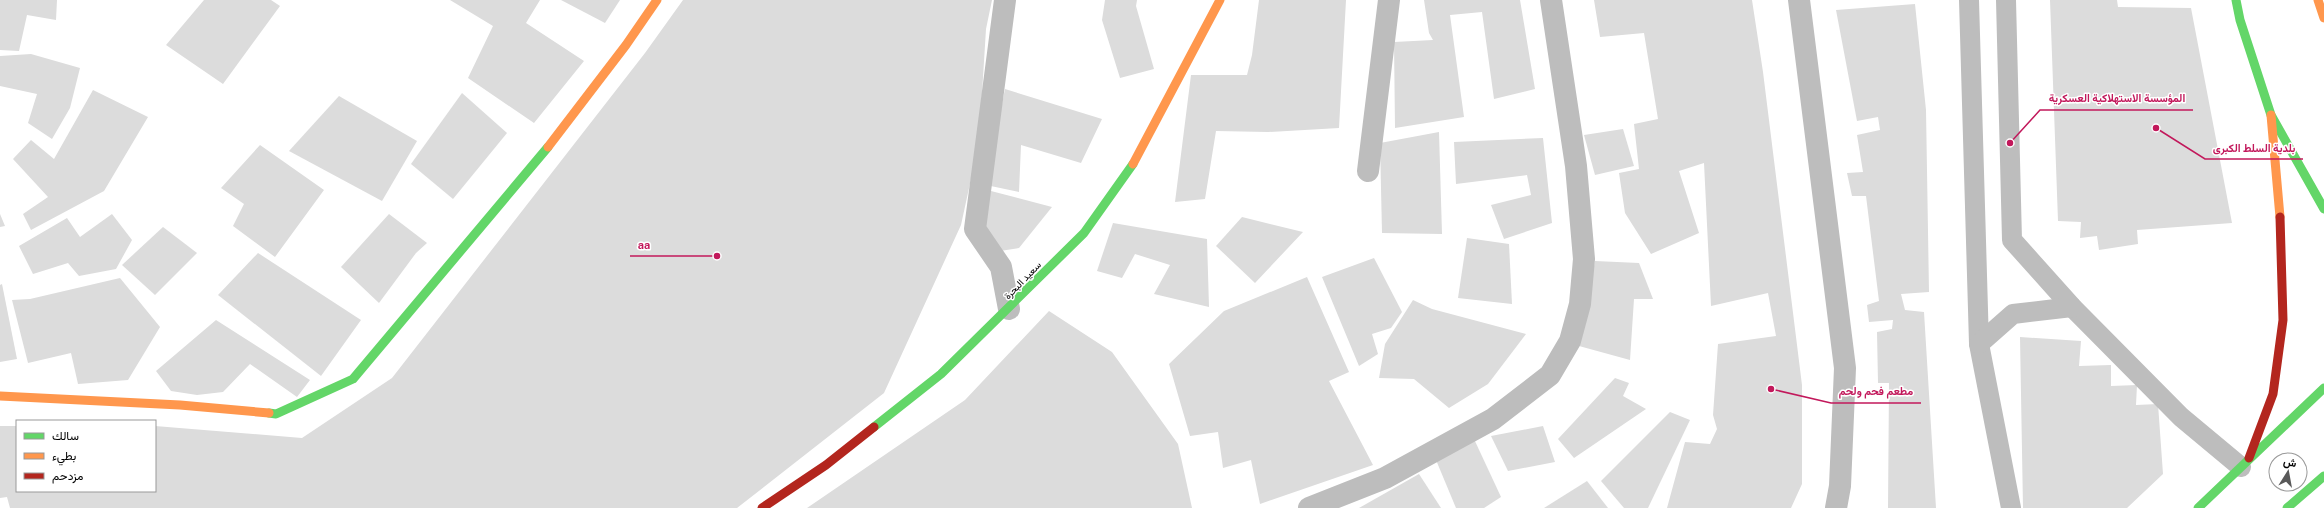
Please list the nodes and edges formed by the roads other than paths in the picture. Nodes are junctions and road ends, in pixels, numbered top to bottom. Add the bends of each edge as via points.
1 (657, 0) edge
2 (1005, 0) edge
3 (1220, 0) edge
4 (1389, 0) edge
5 (1551, 0) edge
6 (1799, 0) edge
7 (1969, 0) edge
8 (2006, 0) edge
9 (2236, 0) edge
10 (2318, 0) edge
11 (2324, 18) edge
12 (2271, 115) junction
13 (1368, 171) dead end
14 (2324, 208) edge
15 (2072, 307) junction
16 (1009, 309) junction
17 (1979, 344) junction
18 (2324, 388) edge
19 (0, 396) edge
20 (2245, 462) junction
21 (2324, 476) edge
22 (2317, 494) dead end
23 (2297, 500) junction
24 (762, 508) edge
25 (1309, 508) edge
26 (1836, 508) edge
27 (2011, 508) edge
28 (2198, 508) edge
29 (2288, 508) edge

1 - 19 street via 626,45 535,163 354,379 276,414 180,405
2 - 16 street via 975,230 1001,267
3 - 16 street, سعيد البحرة via 1137,159 1084,233
4 - 13 street
5 - 25 street via 1576,166 1584,259 1580,304 1570,341 1550,375 1493,419 1385,478
6 - 26 street via 1845,368 1840,486
7 - 17 lane
8 - 15 lane via 2012,240
9 - 12 street
10 - 11 street
12 - 14 street
12 - 20 street via 2282,238 2283,320 2272,394
15 - 17 lane via 2013,314
15 - 20 lane via 2181,417
16 - 24 street, سعيد البحرة via 941,374 826,465
17 - 27 lane
18 - 20 street
20 - 28 street
21 - 23 street
22 - 23 street
23 - 29 street

